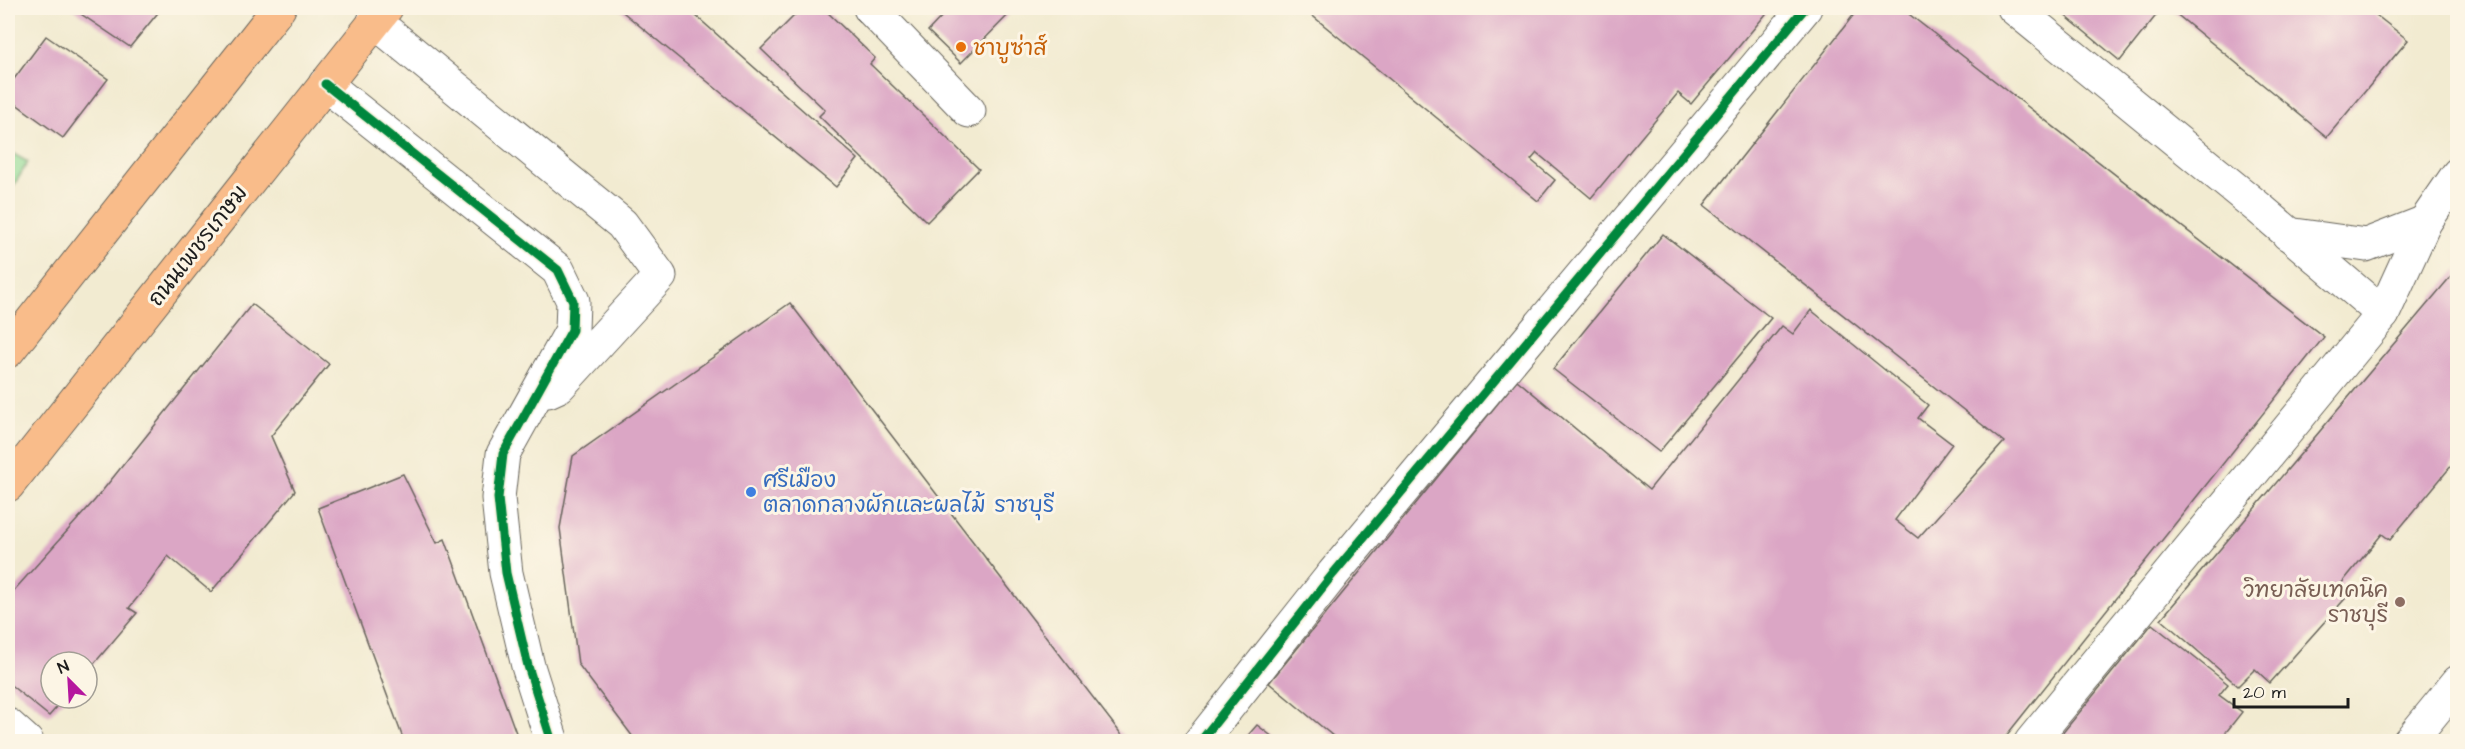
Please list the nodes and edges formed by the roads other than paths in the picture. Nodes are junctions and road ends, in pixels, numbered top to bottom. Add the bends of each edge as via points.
1 (279, 8) edge
2 (870, 8) edge
3 (1805, 8) edge
4 (2014, 8) edge
5 (373, 12) edge
6 (325, 84) junction
7 (969, 111) dead end
8 (2457, 174) edge
9 (2425, 222) junction
10 (2288, 234) junction
11 (2383, 314) junction
12 (8, 351) edge
13 (536, 397) junction
14 (8, 485) edge
15 (2457, 682) edge
16 (8, 725) edge
17 (27, 741) edge
18 (552, 741) edge
19 (1200, 741) edge
20 (2031, 741) edge
21 (2409, 741) edge

1 - 12 main road
2 - 7 street
3 - 19 street via 1333,574
4 - 10 street
5 - 6 main road, ถนนเพชรเกษม
5 - 13 street via 622,224 660,276 559,386
6 - 13 street via 558,270 573,301 572,330
6 - 14 main road, ถนนเพชรเกษม
8 - 9 street
9 - 10 street via 2366,244
9 - 11 street
10 - 11 street
11 - 20 street
13 - 18 street via 502,454 498,498 506,573 528,666
15 - 21 street
16 - 17 street

